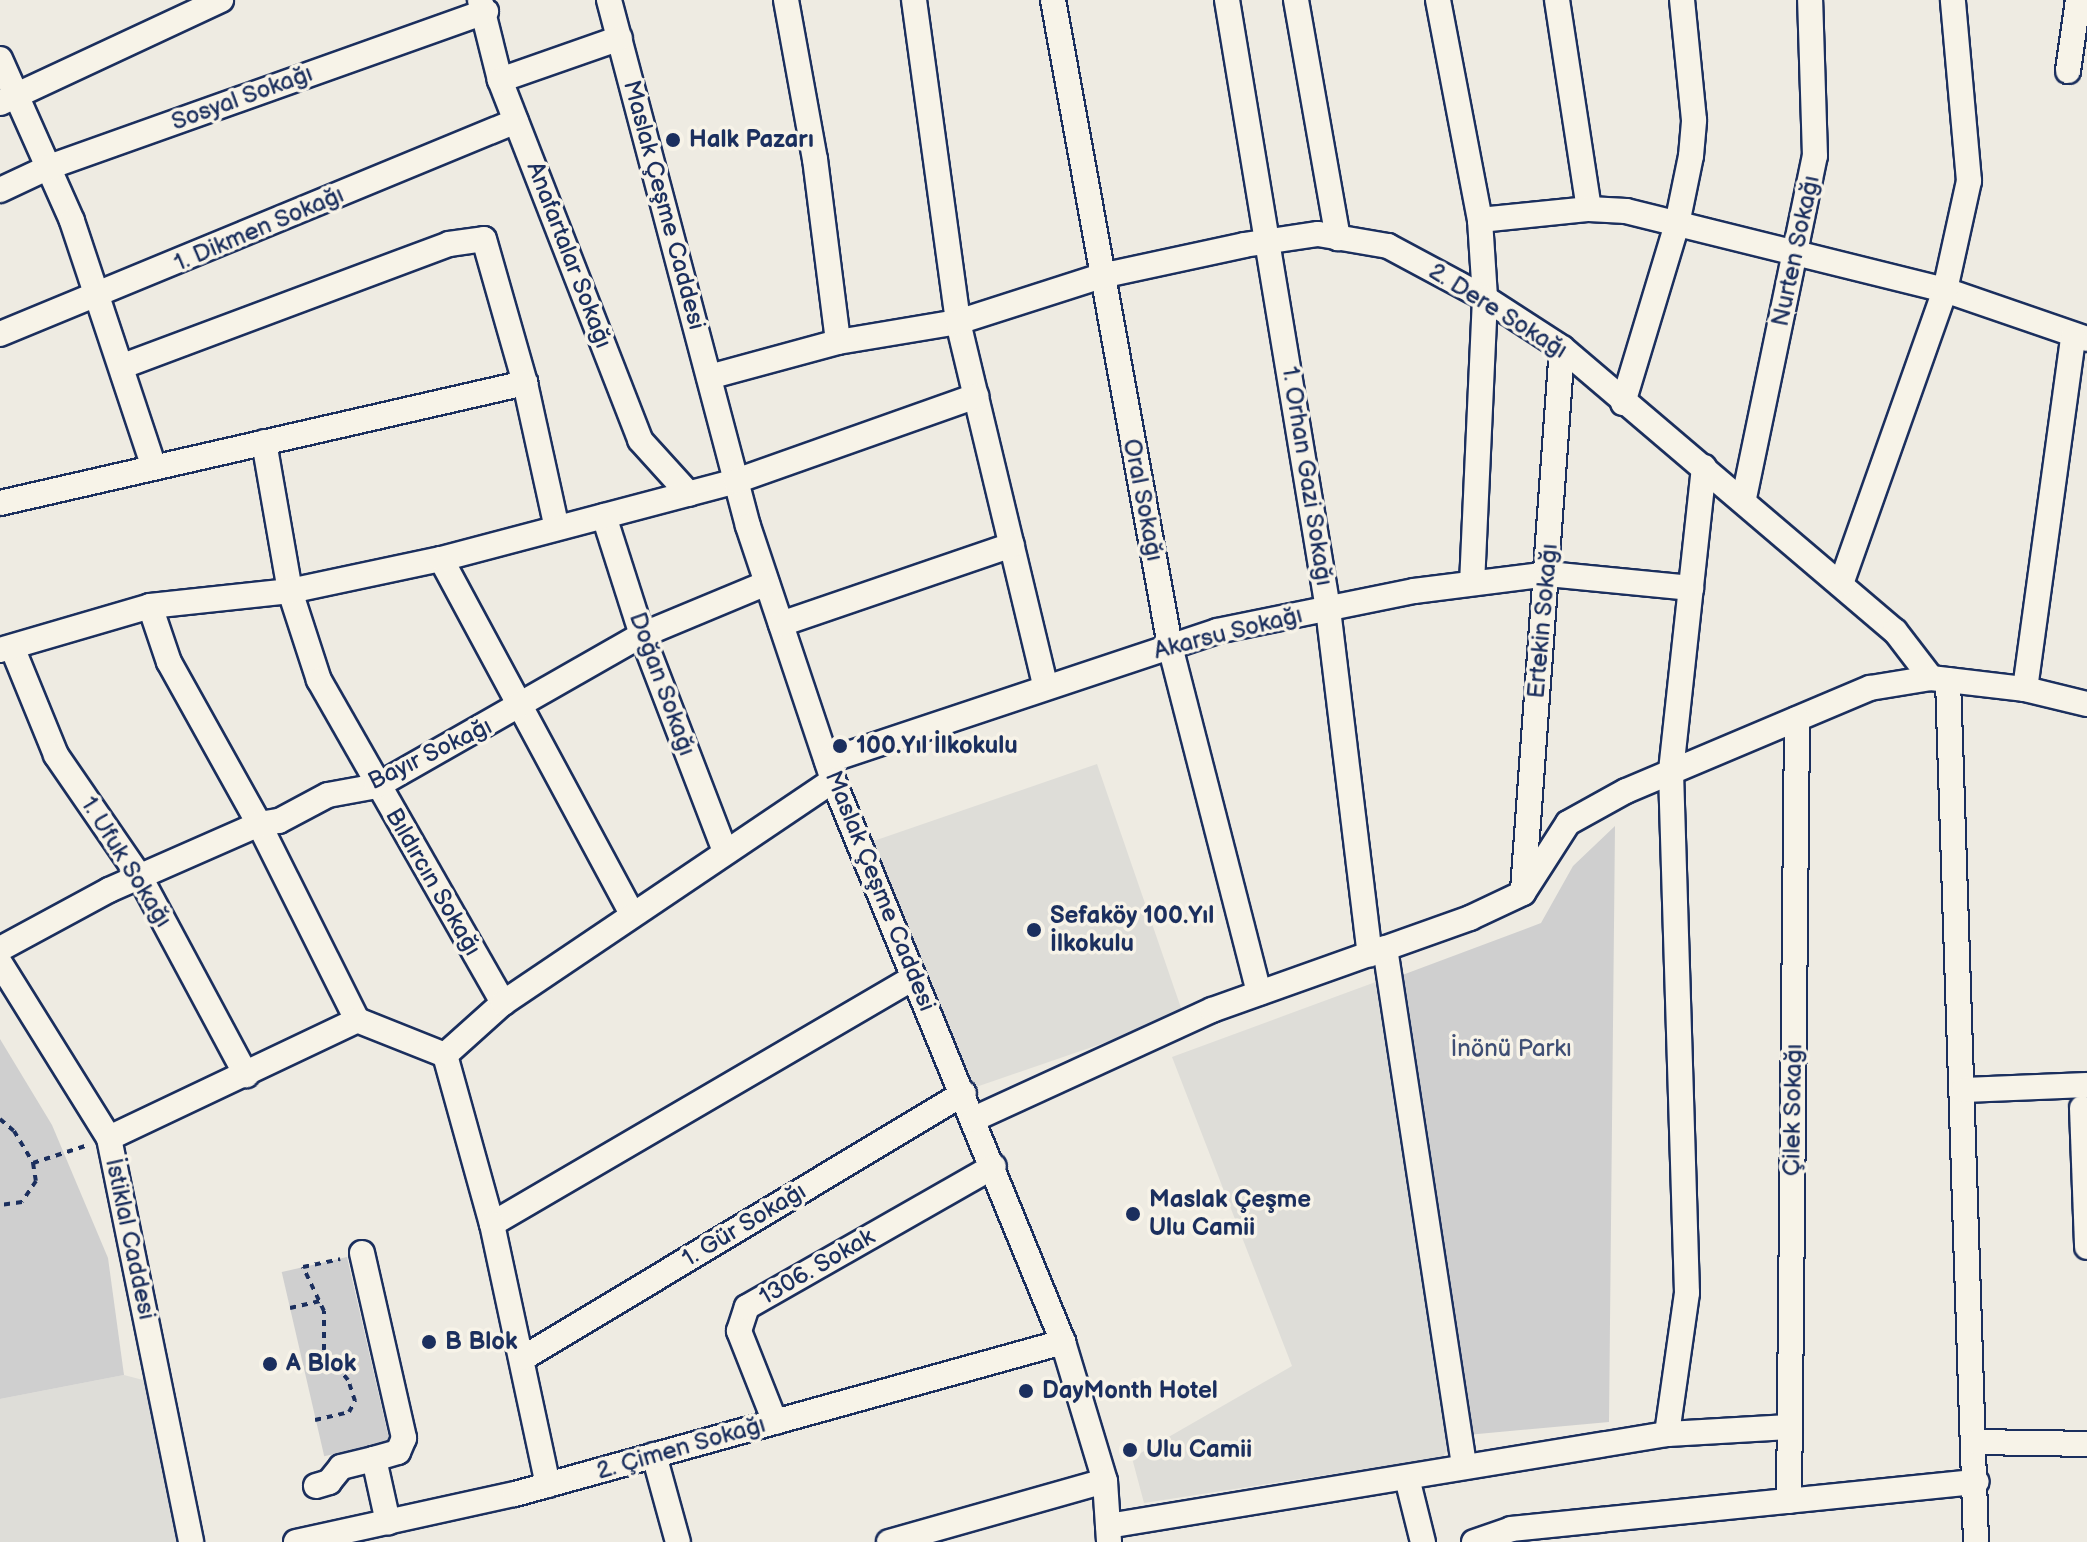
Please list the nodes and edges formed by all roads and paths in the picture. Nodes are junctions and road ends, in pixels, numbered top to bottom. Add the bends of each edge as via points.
1 (221, 0) edge
2 (609, 0) edge
3 (786, 0) edge
4 (914, 0) edge
5 (1053, 0) edge
6 (1227, 0) edge
7 (1296, 0) edge
8 (1438, 0) edge
9 (1557, 0) edge
10 (1682, 0) edge
11 (1810, 0) edge
12 (1953, 0) edge
13 (2078, 0) edge
14 (483, 6) edge
15 (620, 38) junction
16 (0, 59) edge
17 (2068, 71) dead end
18 (500, 80) junction
19 (9, 99) edge
20 (516, 121) junction
21 (49, 167) junction
22 (0, 190) edge
23 (1589, 209) junction
24 (1480, 220) junction
25 (1677, 224) junction
26 (1338, 238) junction
27 (1270, 241) junction
28 (1796, 253) junction
29 (1101, 276) junction
30 (1945, 290) junction
31 (100, 296) junction
32 (1485, 298) junction
33 (958, 322) junction
34 (0, 334) edge
35 (2080, 338) edge
36 (838, 342) junction
37 (1562, 348) junction
38 (123, 366) junction
39 (709, 377) junction
40 (525, 383) junction
41 (976, 396) junction
42 (1623, 403) junction
43 (264, 442) junction
44 (154, 467) junction
45 (1704, 467) junction
46 (736, 481) junction
47 (689, 494) junction
48 (1744, 498) junction
49 (0, 503) edge
50 (604, 516) junction
51 (557, 528) junction
52 (1012, 545) junction
53 (441, 559) junction
54 (1548, 574) junction
55 (767, 583) junction
56 (1472, 583) junction
57 (1841, 584) junction
58 (1691, 588) junction
59 (290, 591) junction
60 (150, 606) junction
61 (1328, 609) junction
62 (781, 624) junction
63 (642, 635) junction
64 (1170, 646) junction
65 (6, 648) edge
66 (1939, 679) junction
67 (1045, 685) junction
68 (2025, 689) junction
69 (2087, 704) edge
70 (518, 710) junction
71 (1797, 719) junction
72 (830, 770) junction
73 (1671, 772) junction
74 (377, 786) junction
75 (259, 824) junction
76 (725, 851) junction
77 (140, 877) junction
78 (1523, 893) junction
79 (632, 913) junction
80 (0, 949) edge
81 (1378, 951) junction
82 (0, 963) edge
83 (913, 978) junction
84 (1259, 993) junction
85 (503, 1003) junction
86 (357, 1020) junction
87 (445, 1055) junction
88 (246, 1075) junction
89 (1964, 1090) junction
90 (964, 1093) junction
91 (2084, 1096) edge
92 (0, 1119) edge
93 (974, 1119) junction
94 (109, 1138) junction
95 (33, 1163) junction
96 (994, 1166) junction
97 (0, 1205) edge
98 (492, 1224) junction
99 (2087, 1247) edge
100 (362, 1253) joint
101 (320, 1301) junction
102 (290, 1308) dead end
103 (1063, 1342) junction
104 (525, 1357) junction
105 (315, 1420) dead end
106 (775, 1422) junction
107 (1790, 1427) junction
108 (1667, 1434) junction
109 (1976, 1442) junction
110 (2087, 1444) edge
111 (654, 1455) junction
112 (374, 1459) junction
113 (1464, 1465) junction
114 (1407, 1478) junction
115 (1105, 1481) junction
116 (1977, 1482) junction
117 (548, 1485) junction
118 (316, 1486) dead end
119 (1789, 1501) junction
120 (388, 1522) junction
121 (1108, 1534) edge
122 (191, 1542) edge
123 (296, 1542) edge
124 (678, 1542) edge
125 (889, 1542) edge
126 (1423, 1542) edge
127 (1474, 1542) edge
128 (1976, 1542) edge

1 - 19 street
2 - 15 street, Maslak Çeşme Caddesi
3 - 36 street via 815,159
4 - 33 street
5 - 29 street, Oral Sokağı
6 - 27 street, 1. Orhan Gazi Sokağı
7 - 26 street
8 - 24 street
9 - 23 street
10 - 25 street via 1694,120
11 - 28 street, Nurten Sokağı via 1815,156
12 - 30 street via 1969,181
13 - 17 street
14 - 18 street, Anafartalar Sokağı
14 - 21 street, Sosyal Sokağı
15 - 18 street
15 - 39 street, Maslak Çeşme Caddesi
16 - 19 street
18 - 20 street, Anafartalar Sokağı
19 - 21 street
20 - 31 street, 1. Dikmen Sokağı
20 - 47 street, Anafartalar Sokağı via 640,440
21 - 22 street, Sosyal Sokağı
21 - 31 street
23 - 24 street
23 - 25 street
24 - 32 street
25 - 28 street
25 - 42 street
26 - 27 street, 2. Dere Sokağı via 1318,234
26 - 32 street, 2. Dere Sokağı via 1388,246
27 - 29 street, 2. Dere Sokağı
27 - 61 street, 1. Orhan Gazi Sokağı
28 - 30 street
28 - 48 street, Nurten Sokağı
29 - 33 street, 2. Dere Sokağı
29 - 64 street, Oral Sokağı
30 - 35 street
30 - 57 street
31 - 34 street, 1. Dikmen Sokağı
31 - 38 street
32 - 37 street, 2. Dere Sokağı
32 - 56 street
33 - 36 street, 2. Dere Sokağı
33 - 41 street
35 - 68 street
36 - 39 street, 2. Dere Sokağı
37 - 42 street, 2. Dere Sokağı
37 - 54 street, Ertekin Sokağı
38 - 40 street via 449,244 484,239
38 - 44 street
39 - 46 street, Maslak Çeşme Caddesi
40 - 43 street
40 - 51 street
41 - 46 street
41 - 52 street
42 - 45 street, 2. Dere Sokağı
43 - 44 street
43 - 59 street, Bıldırcın Sokağı
44 - 49 street
45 - 48 street, 2. Dere Sokağı
45 - 58 street
46 - 47 street
46 - 55 street, Maslak Çeşme Caddesi
47 - 50 street
48 - 57 street, 2. Dere Sokağı
50 - 51 street
50 - 63 street, Doğan Sokağı
51 - 53 street
52 - 62 street
52 - 67 street
53 - 59 street
53 - 70 street
54 - 56 street, Akarsu Sokağı
54 - 58 street, Akarsu Sokağı
54 - 78 street, Ertekin Sokağı
55 - 62 street, Maslak Çeşme Caddesi
55 - 63 street, Bayır Sokağı
56 - 61 street, Akarsu Sokağı
57 - 66 street, 2. Dere Sokağı
58 - 73 street
59 - 60 street
59 - 74 street, Bıldırcın Sokağı via 319,680
60 - 65 street
60 - 75 street via 169,662
61 - 64 street, Akarsu Sokağı
61 - 81 street, 1. Orhan Gazi Sokağı
62 - 72 street, Maslak Çeşme Caddesi
63 - 70 street, Bayır Sokağı
63 - 76 street, Doğan Sokağı
64 - 67 street, Akarsu Sokağı
64 - 84 street, Oral Sokağı
65 - 77 street, 1. Ufuk Sokağı via 56,755
66 - 68 street
66 - 71 street via 1870,688
66 - 89 street
67 - 72 street, Akarsu Sokağı
68 - 69 street
70 - 74 street, Bayır Sokağı
70 - 79 street
71 - 73 street
71 - 107 street, Çilek Sokağı
72 - 76 street, Akarsu Sokağı
72 - 83 street, Maslak Çeşme Caddesi
73 - 78 street via 1568,823
73 - 108 street via 1687,1293
74 - 75 street, Bayır Sokağı via 328,795 279,821
74 - 85 street, Bıldırcın Sokağı
75 - 77 street, Bayır Sokağı
75 - 86 street
76 - 79 street, Akarsu Sokağı
77 - 80 street, Bayır Sokağı
77 - 88 street, 1. Ufuk Sokağı
78 - 81 street
79 - 85 street, Akarsu Sokağı
81 - 84 street
81 - 113 street, 1. Orhan Gazi Sokağı
82 - 94 street, İstiklal Caddesi
83 - 90 street, Maslak Çeşme Caddesi
83 - 98 street
84 - 93 street
85 - 87 street, Akarsu Sokağı
86 - 87 street
86 - 88 street
87 - 98 street
88 - 94 street
89 - 91 street
89 - 109 street
90 - 93 street, Maslak Çeşme Caddesi
90 - 104 street, 1. Gür Sokağı
91 - 99 street
92 - 95 path
93 - 96 street, Maslak Çeşme Caddesi
94 - 95 path
94 - 122 street, İstiklal Caddesi
95 - 97 path via 36,1181 28,1197
96 - 103 street, Maslak Çeşme Caddesi
96 - 106 street, 1306. Sokak via 747,1307 739,1331
98 - 104 street
100 - 101 path via 303,1267
100 - 112 street via 404,1444 398,1452
101 - 102 path
101 - 105 path via 324,1350 348,1380 355,1401 349,1412
103 - 106 street, 2. Çimen Sokağı
103 - 115 street, Maslak Çeşme Caddesi
104 - 117 street
106 - 111 street, 2. Çimen Sokağı
107 - 108 street
107 - 119 street, Çilek Sokağı
108 - 113 street
109 - 110 street
109 - 116 street
111 - 117 street, 2. Çimen Sokağı
111 - 124 street
112 - 118 street via 341,1467 329,1482
112 - 120 street
113 - 114 street
114 - 121 street
114 - 126 street
115 - 121 street, Maslak Çeşme Caddesi
115 - 125 street
116 - 119 street
116 - 128 street
117 - 120 street, 2. Çimen Sokağı
119 - 127 street via 1511,1529
120 - 123 street, 2. Çimen Sokağı

